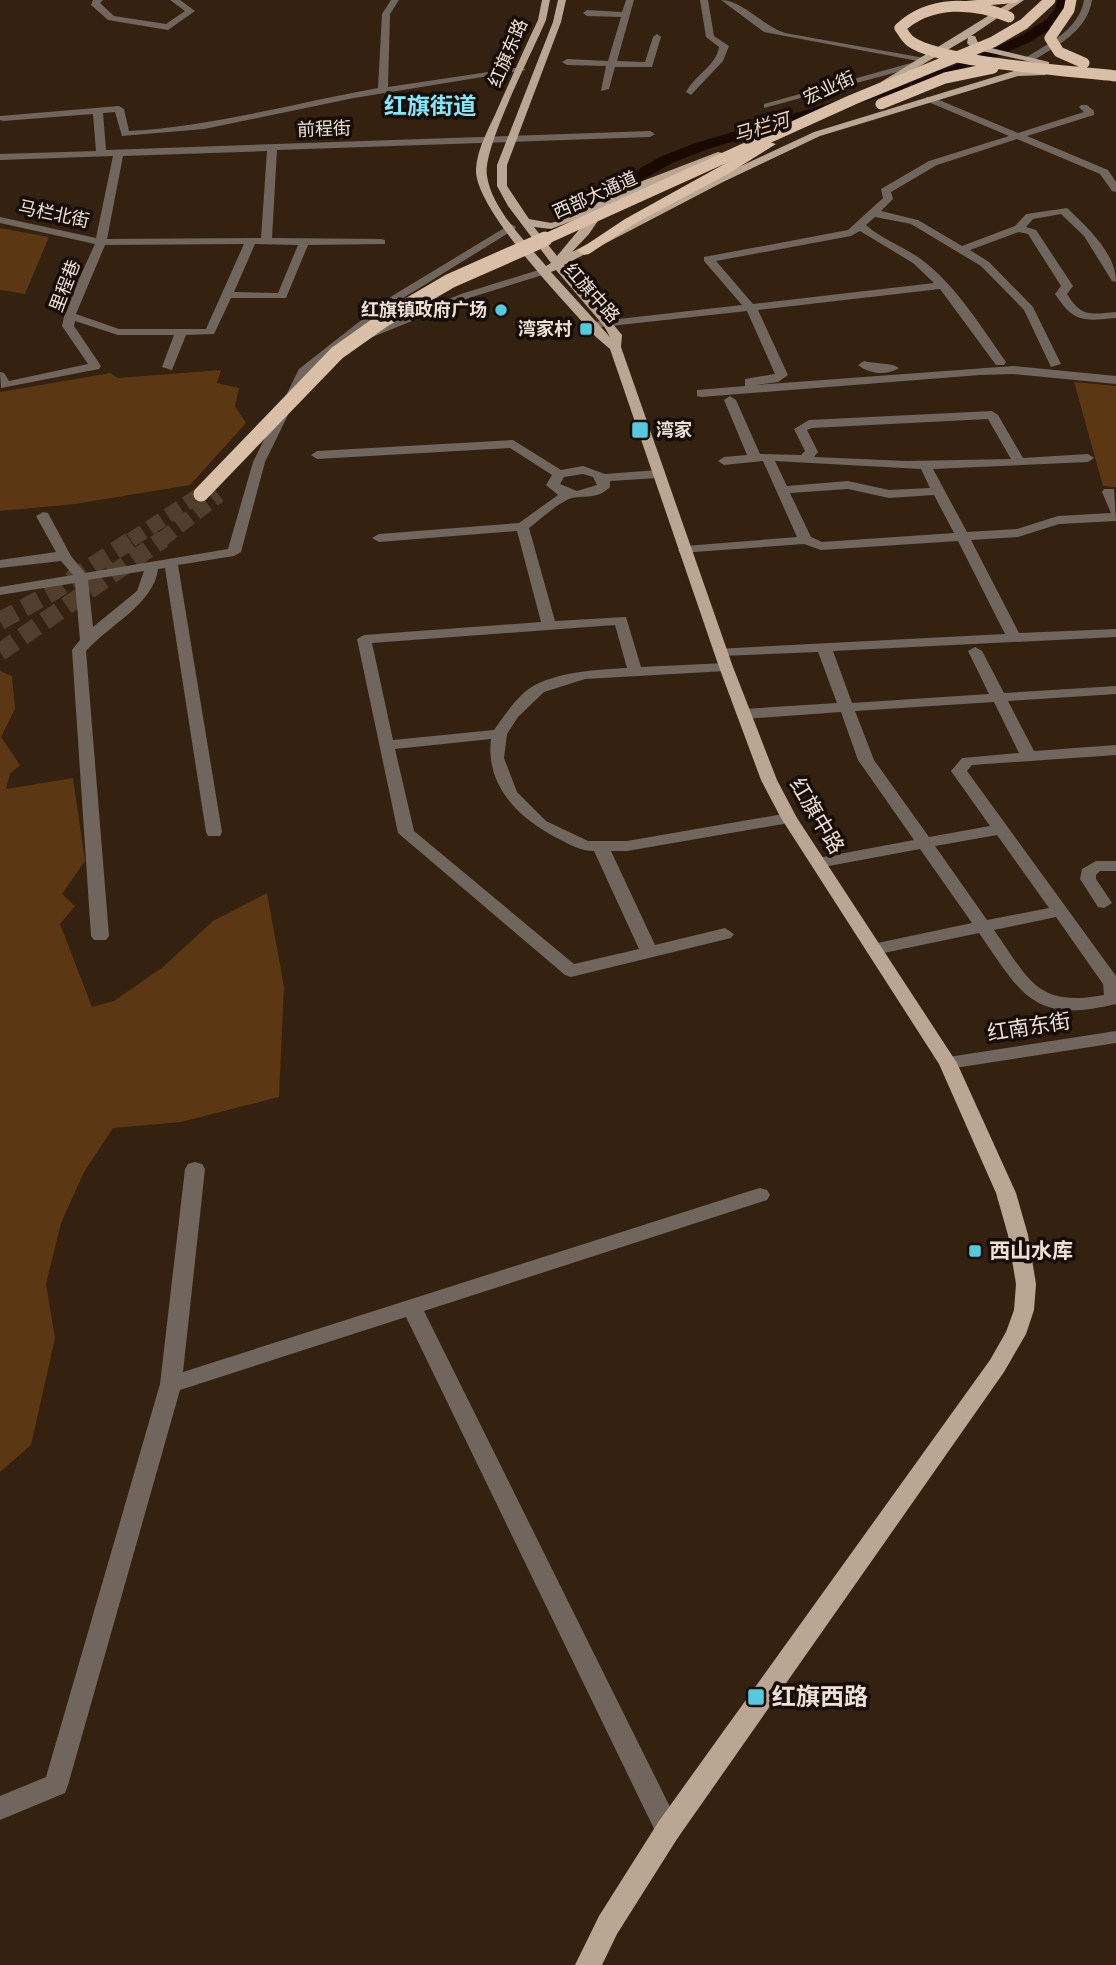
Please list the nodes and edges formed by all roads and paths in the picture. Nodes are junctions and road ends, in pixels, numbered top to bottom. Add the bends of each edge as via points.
1 (99, 0) edge
2 (174, 0) edge
3 (395, 0) edge
4 (546, 0) edge
5 (562, 0) edge
6 (630, 0) edge
7 (704, 0) edge
8 (725, 0) edge
9 (1017, 0) edge
10 (1031, 0) edge
11 (1050, 0) edge
12 (1065, 0) edge
13 (1071, 0) edge
14 (1088, 0) edge
15 (944, 6) junction
16 (587, 13) dead end
17 (627, 15) junction
18 (657, 37) dead end
19 (998, 39) junction
20 (974, 43) junction
21 (944, 49) junction
22 (1028, 60) junction
23 (567, 62) dead end
24 (920, 63) junction
25 (613, 64) junction
26 (521, 70) junction
27 (1017, 73) junction
28 (1116, 76) edge
29 (889, 85) junction
30 (604, 89) dead end
31 (383, 92) junction
32 (691, 92) dead end
33 (929, 99) junction
34 (767, 106) dead end
35 (1084, 107) dead end
36 (824, 110) junction
37 (98, 111) junction
38 (3, 118) dead end
39 (847, 123) junction
40 (796, 132) junction
41 (650, 134) dead end
42 (1018, 136) junction
43 (512, 141) junction
44 (488, 142) junction
45 (770, 144) junction
46 (272, 148) junction
47 (120, 153) junction
48 (100, 154) junction
49 (0, 157) edge
50 (1116, 171) edge
51 (1104, 172) junction
52 (1116, 189) edge
53 (601, 208) junction
54 (873, 213) junction
55 (0, 220) edge
56 (525, 222) junction
57 (860, 225) junction
58 (1019, 228) junction
59 (512, 229) junction
60 (266, 241) junction
61 (101, 242) junction
62 (251, 242) junction
63 (304, 242) junction
64 (380, 242) dead end
65 (963, 249) junction
66 (584, 251) junction
67 (556, 262) junction
68 (542, 268) junction
69 (1116, 279) edge
70 (941, 286) junction
71 (226, 295) junction
72 (751, 308) junction
73 (1116, 315) edge
74 (70, 316) junction
75 (609, 324) junction
76 (592, 325) junction
77 (182, 331) junction
78 (615, 347) junction
79 (330, 350) junction
80 (999, 362) junction
81 (1055, 364) junction
82 (864, 365) dead end
83 (168, 367) dead end
84 (1116, 371) edge
85 (0, 376) edge
86 (1116, 380) edge
87 (752, 389) junction
88 (701, 393) dead end
89 (730, 400) dead end
90 (317, 455) dead end
91 (806, 457) junction
92 (761, 458) junction
93 (1088, 458) dead end
94 (724, 461) dead end
95 (1019, 462) junction
96 (923, 463) junction
97 (559, 474) junction
98 (657, 474) junction
99 (602, 478) junction
100 (782, 490) junction
101 (938, 491) junction
102 (1109, 492) dead end
103 (201, 494) tunnel mouth
104 (567, 494) junction
105 (219, 495) tunnel mouth
106 (1116, 511) edge
107 (43, 516) dead end
108 (1116, 517) edge
109 (522, 527) junction
110 (379, 537) dead end
111 (961, 537) junction
112 (806, 540) junction
113 (685, 550) junction
114 (65, 557) junction
115 (0, 564) edge
116 (171, 564) junction
117 (151, 567) junction
118 (82, 576) junction
119 (0, 591) edge
120 (549, 625) junction
121 (1116, 633) edge
122 (1015, 639) junction
123 (87, 641) junction
124 (824, 647) junction
125 (975, 651) dead end
126 (724, 659) junction
127 (635, 672) junction
128 (1116, 690) edge
129 (999, 698) junction
130 (847, 709) junction
131 (744, 714) junction
132 (499, 734) junction
133 (387, 745) junction
134 (1116, 750) edge
135 (1030, 757) junction
136 (789, 818) junction
137 (1001, 829) junction
138 (214, 832) dead end
139 (924, 843) junction
140 (600, 846) junction
141 (818, 863) junction
142 (1116, 866) edge
143 (1104, 903) dead end
144 (1060, 911) junction
145 (983, 926) junction
146 (725, 934) dead end
147 (100, 936) dead end
148 (874, 949) junction
149 (649, 951) junction
150 (1116, 1037) edge
151 (948, 1063) junction
152 (195, 1169) dead end
153 (760, 1195) dead end
154 (412, 1308) junction
155 (171, 1384) junction
156 (0, 1808) edge
157 (667, 1830) junction
158 (588, 1965) edge

1 - 2 street via 94,3 111,18 168,27 191,11
3 - 31 street via 386,14
4 - 26 main road, 红旗东路
5 - 43 main road, 红旗东路
6 - 17 street
7 - 32 street via 710,37 724,51 713,69 695,81
8 - 24 street via 767,30 784,36
9 - 15 highway, bridge
9 - 21 main road, 宏业街
10 - 20 main road
11 - 19 highway, 西部大通道, bridge via 1026,23
12 - 40 highway, 西部大通道, bridge via 1028,30
13 - 28 highway, bridge via 1050,38 1053,47
14 - 22 street via 1083,20
15 - 19 highway, bridge via 979,7 1009,17 1012,27
15 - 28 highway, bridge via 913,13 900,28 908,40 954,56
16 - 17 street
17 - 25 street
18 - 25 street via 649,65
19 - 29 highway, 西部大通道, bridge
20 - 21 main road
20 - 22 main road
21 - 24 main road, 宏业街
22 - 27 main road
22 - 28 main road
23 - 25 street
24 - 34 street
24 - 36 main road, 宏业街, bridge
25 - 30 street
26 - 31 street
26 - 44 main road, 红旗东路
27 - 28 main road, 宏业街
27 - 33 main road, 宏业街
28 - 40 highway, bridge via 1029,68 967,72
29 - 53 highway, bridge via 770,127
29 - 103 highway, 西部大通道, bridge via 439,287 385,319 337,353
31 - 37 street via 226,125 157,132 125,134 118,109
33 - 39 main road, 宏业街
33 - 42 street
35 - 42 street via 1091,113
36 - 39 main road via 822,115 828,120
36 - 53 main road, 宏业街 via 644,184
37 - 38 street
37 - 48 street
39 - 66 main road, 宏业街 via 719,180
40 - 45 highway, 西部大通道
41 - 43 street, 前程街
42 - 51 street
42 - 54 street via 933,163 885,191 888,199
43 - 44 street, 前程街
43 - 56 main road, 红旗东路 via 502,165 502,186
44 - 46 street, 前程街
44 - 59 main road, 红旗东路 via 482,161 484,188
45 - 66 highway via 632,218
45 - 105 highway, 西部大通道, bridge via 457,283 393,321 345,355
46 - 47 street, 前程街
46 - 60 street
47 - 48 street, 前程街
47 - 61 street, 里程巷
48 - 49 street, 前程街
50 - 51 street
51 - 52 street
53 - 56 main road, 宏业街 via 551,226
53 - 67 main road, bridge
54 - 57 street
54 - 65 street via 914,222
55 - 61 street, 马栏北街
56 - 67 main road, 红旗东路
57 - 70 street via 907,253
57 - 72 street via 835,238 708,259
58 - 65 street
58 - 69 street via 1030,216 1063,210 1088,234
58 - 73 street via 1031,232 1067,286 1061,294 1072,312 1090,317
59 - 68 main road, 红旗东路
59 - 79 street via 396,298
60 - 62 street, 马栏北街
60 - 63 street, 马栏北街
61 - 62 street, 马栏北街
61 - 74 street, 里程巷
62 - 71 street
63 - 64 street, 马栏北街
63 - 71 street via 282,296
65 - 81 street via 985,264 1029,309
66 - 67 main road, 宏业街
67 - 68 main road, 宏业街
67 - 75 main road, 红旗中路
68 - 76 main road, 红旗中路
68 - 79 street
70 - 72 street
70 - 80 street
71 - 77 street via 210,332
72 - 75 street
72 - 87 street via 782,375 749,382
74 - 77 street via 118,332
74 - 85 street, 里程巷 via 68,326 95,366 5,385
75 - 76 street
75 - 78 main road, 红旗中路
76 - 78 main road, 红旗中路
77 - 83 street
78 - 98 main road, 红旗中路
79 - 116 street via 303,372 259,462 234,552
80 - 81 street
80 - 82 street via 874,369
81 - 84 street
86 - 87 street via 1013,370
87 - 88 street
89 - 92 street
90 - 97 street via 513,444
91 - 92 street
91 - 95 street via 812,452 800,429 809,424 992,415
91 - 96 street via 846,463
92 - 94 street
92 - 100 street
93 - 95 street
95 - 96 street
96 - 101 street
97 - 99 street via 583,470
97 - 104 street via 554,485
98 - 99 street
98 - 113 main road, 红旗中路
99 - 104 street via 598,491
100 - 101 street via 848,485 889,494
100 - 112 street
101 - 111 street
102 - 106 street
104 - 109 street
107 - 114 street
108 - 111 street via 1058,520 1018,533
109 - 110 street
109 - 120 street
111 - 112 street via 821,546
111 - 122 street
112 - 113 street
113 - 126 main road, 红旗中路
114 - 115 street
114 - 118 street
116 - 117 street
116 - 138 street
117 - 118 street
117 - 123 street via 151,580 136,602
118 - 119 street
118 - 123 street
120 - 127 street via 621,620
120 - 133 street via 364,639
121 - 122 street
122 - 124 street
123 - 147 street via 79,650
124 - 126 street
124 - 130 street
125 - 129 street
126 - 127 street
126 - 131 main road, 红旗中路
127 - 132 street via 584,675 539,689
128 - 129 street
129 - 130 street
129 - 135 street
130 - 131 street
130 - 139 street via 866,760
131 - 136 main road, 红旗中路
132 - 133 street
132 - 140 street via 496,758 510,794 540,824 585,846
133 - 149 street via 406,833 571,971
134 - 135 street
135 - 137 street via 967,761 959,771
136 - 140 street via 628,846
136 - 141 main road, 红旗中路
137 - 139 street
137 - 144 street
139 - 141 street
139 - 145 street
140 - 149 street
141 - 148 main road, 红旗中路
142 - 143 street via 1096,866 1088,873
144 - 145 street
144 - 145 street via 1112,983 1113,999 1067,1007 1038,998
145 - 148 street
146 - 149 street
148 - 151 main road, 红旗中路
150 - 151 street, 红南东街
151 - 157 main road, 红旗中路 via 1006,1194 1018,1235 1027,1284 1016,1334
152 - 155 street
153 - 154 street
154 - 155 street
154 - 157 street
155 - 156 street via 56,1785
157 - 158 main road

